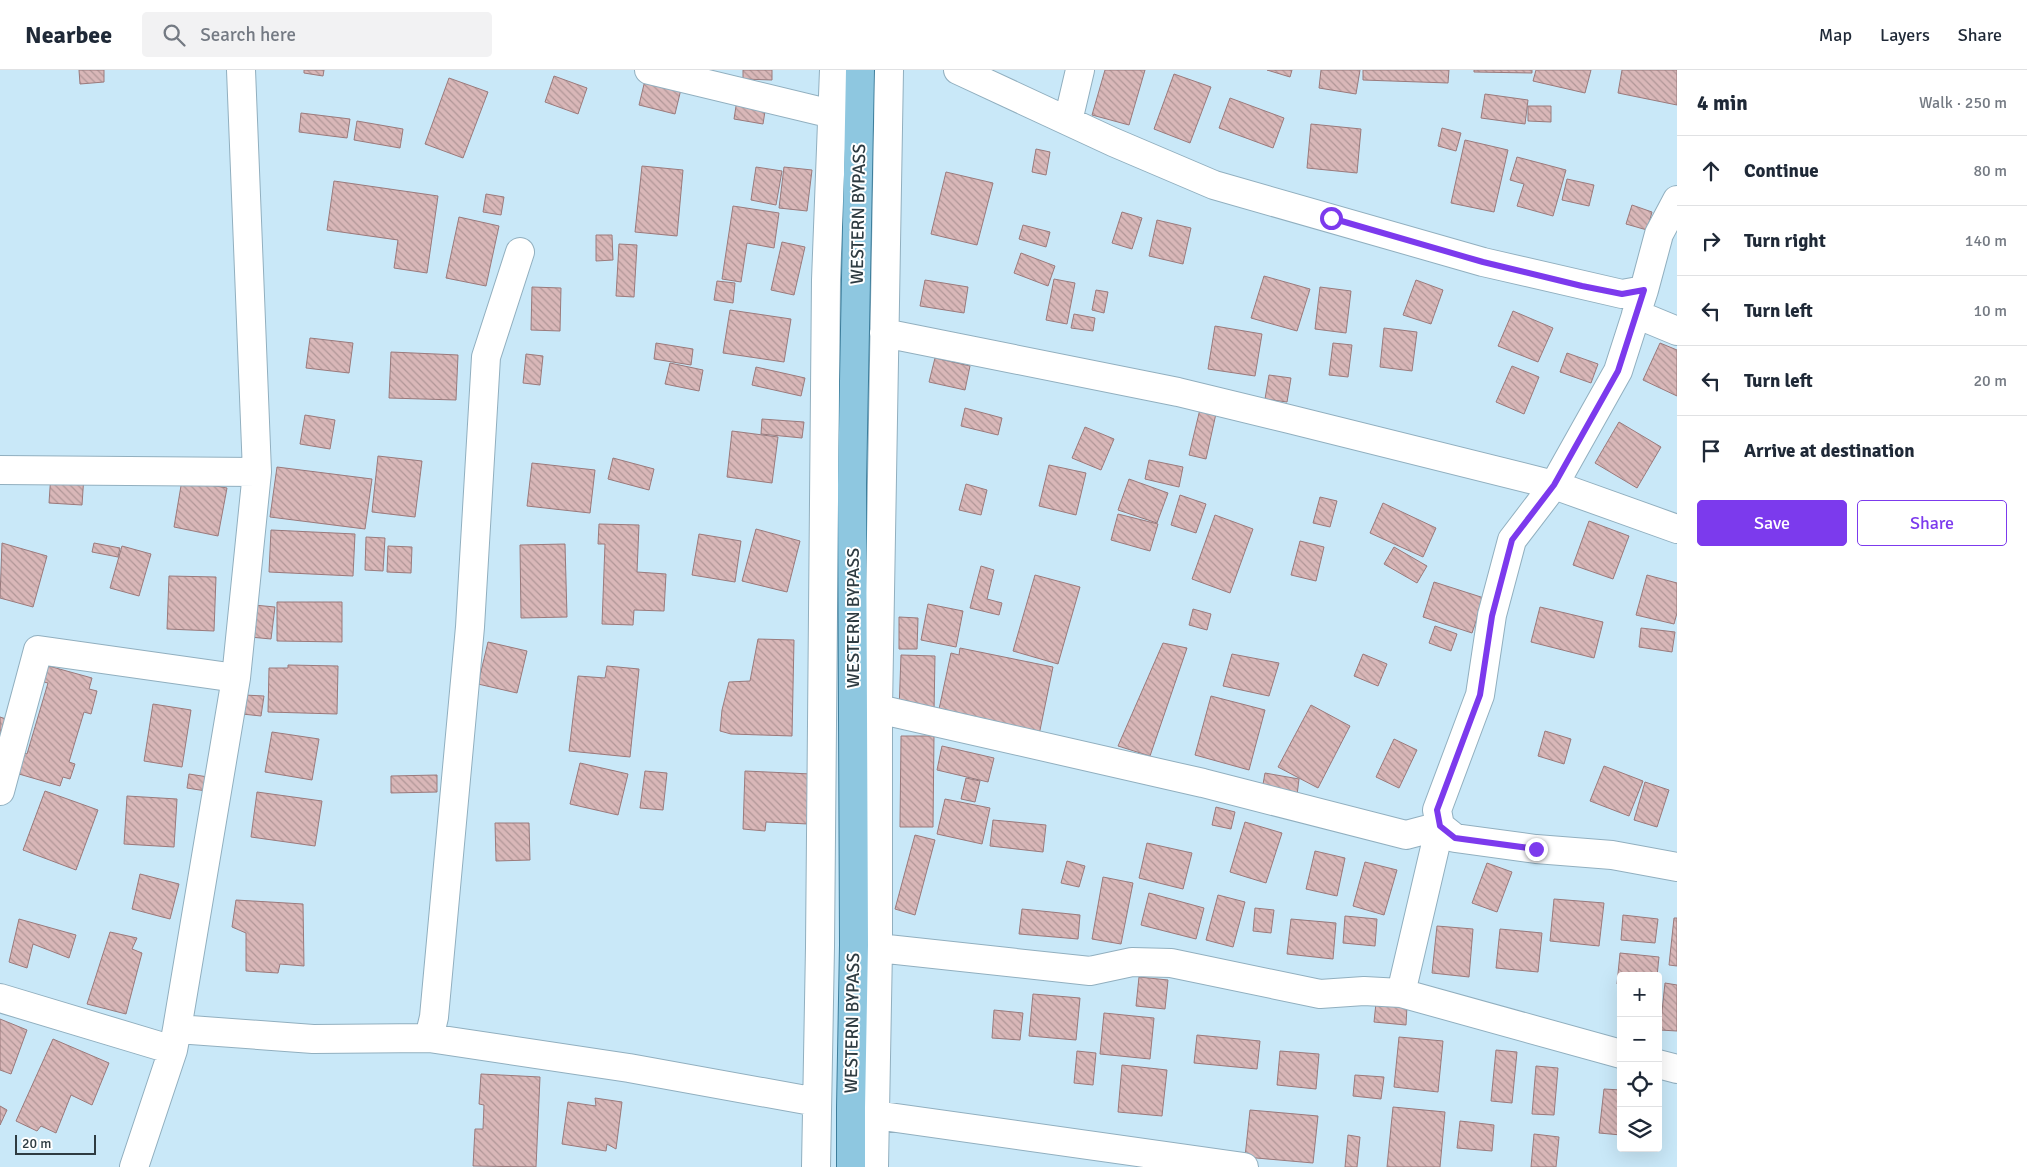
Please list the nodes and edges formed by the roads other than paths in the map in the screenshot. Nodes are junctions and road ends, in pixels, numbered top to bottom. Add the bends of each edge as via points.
1 (241, 70) edge
2 (649, 70) edge
3 (834, 70) edge
4 (860, 70) edge
5 (889, 70) edge
6 (958, 70) edge
7 (1080, 70) edge
8 (832, 114) junction
9 (1068, 121) junction
10 (1677, 200) edge
11 (520, 252) dead end
12 (1640, 302) junction
13 (1677, 331) edge
14 (884, 333) junction
15 (0, 470) edge
16 (257, 472) junction
17 (1554, 485) junction
18 (1677, 529) edge
19 (236, 678) junction
20 (878, 709) junction
21 (0, 790) edge
22 (1440, 826) junction
23 (1677, 868) edge
24 (878, 948) junction
25 (1401, 993) junction
26 (0, 998) edge
27 (429, 1038) junction
28 (175, 1039) junction
29 (1617, 1053) edge
30 (1662, 1065) edge
31 (1677, 1069) edge
32 (817, 1102) junction
33 (875, 1116) junction
34 (134, 1167) edge
35 (816, 1167) edge
36 (852, 1167) edge
37 (874, 1167) edge
38 (1244, 1167) edge

1 - 16 street
2 - 8 street
3 - 8 street
4 - 36 main road, WESTERN BYPASS via 852,485
5 - 14 street
6 - 9 street
7 - 9 street
8 - 32 street via 826,280
9 - 12 street via 1214,185 1483,262 1622,294
10 - 12 street via 1659,234
11 - 27 street via 486,357 470,627 434,1017
12 - 13 street
12 - 17 street via 1618,371
14 - 17 street via 1178,392
14 - 20 street
15 - 16 street
16 - 19 street
17 - 18 street
17 - 22 street via 1512,540 1492,616 1480,695 1437,810
19 - 21 street via 38,650
19 - 28 street
20 - 22 street via 1203,783 1406,835
20 - 24 street
22 - 23 street via 1455,838 1612,855
22 - 25 street
24 - 25 street via 1090,971 1132,962 1171,962 1320,994
24 - 33 street
25 - 29 street
26 - 28 street
27 - 28 street
27 - 32 street via 629,1068
28 - 34 street
30 - 31 street
32 - 35 street
33 - 37 street
33 - 38 street

